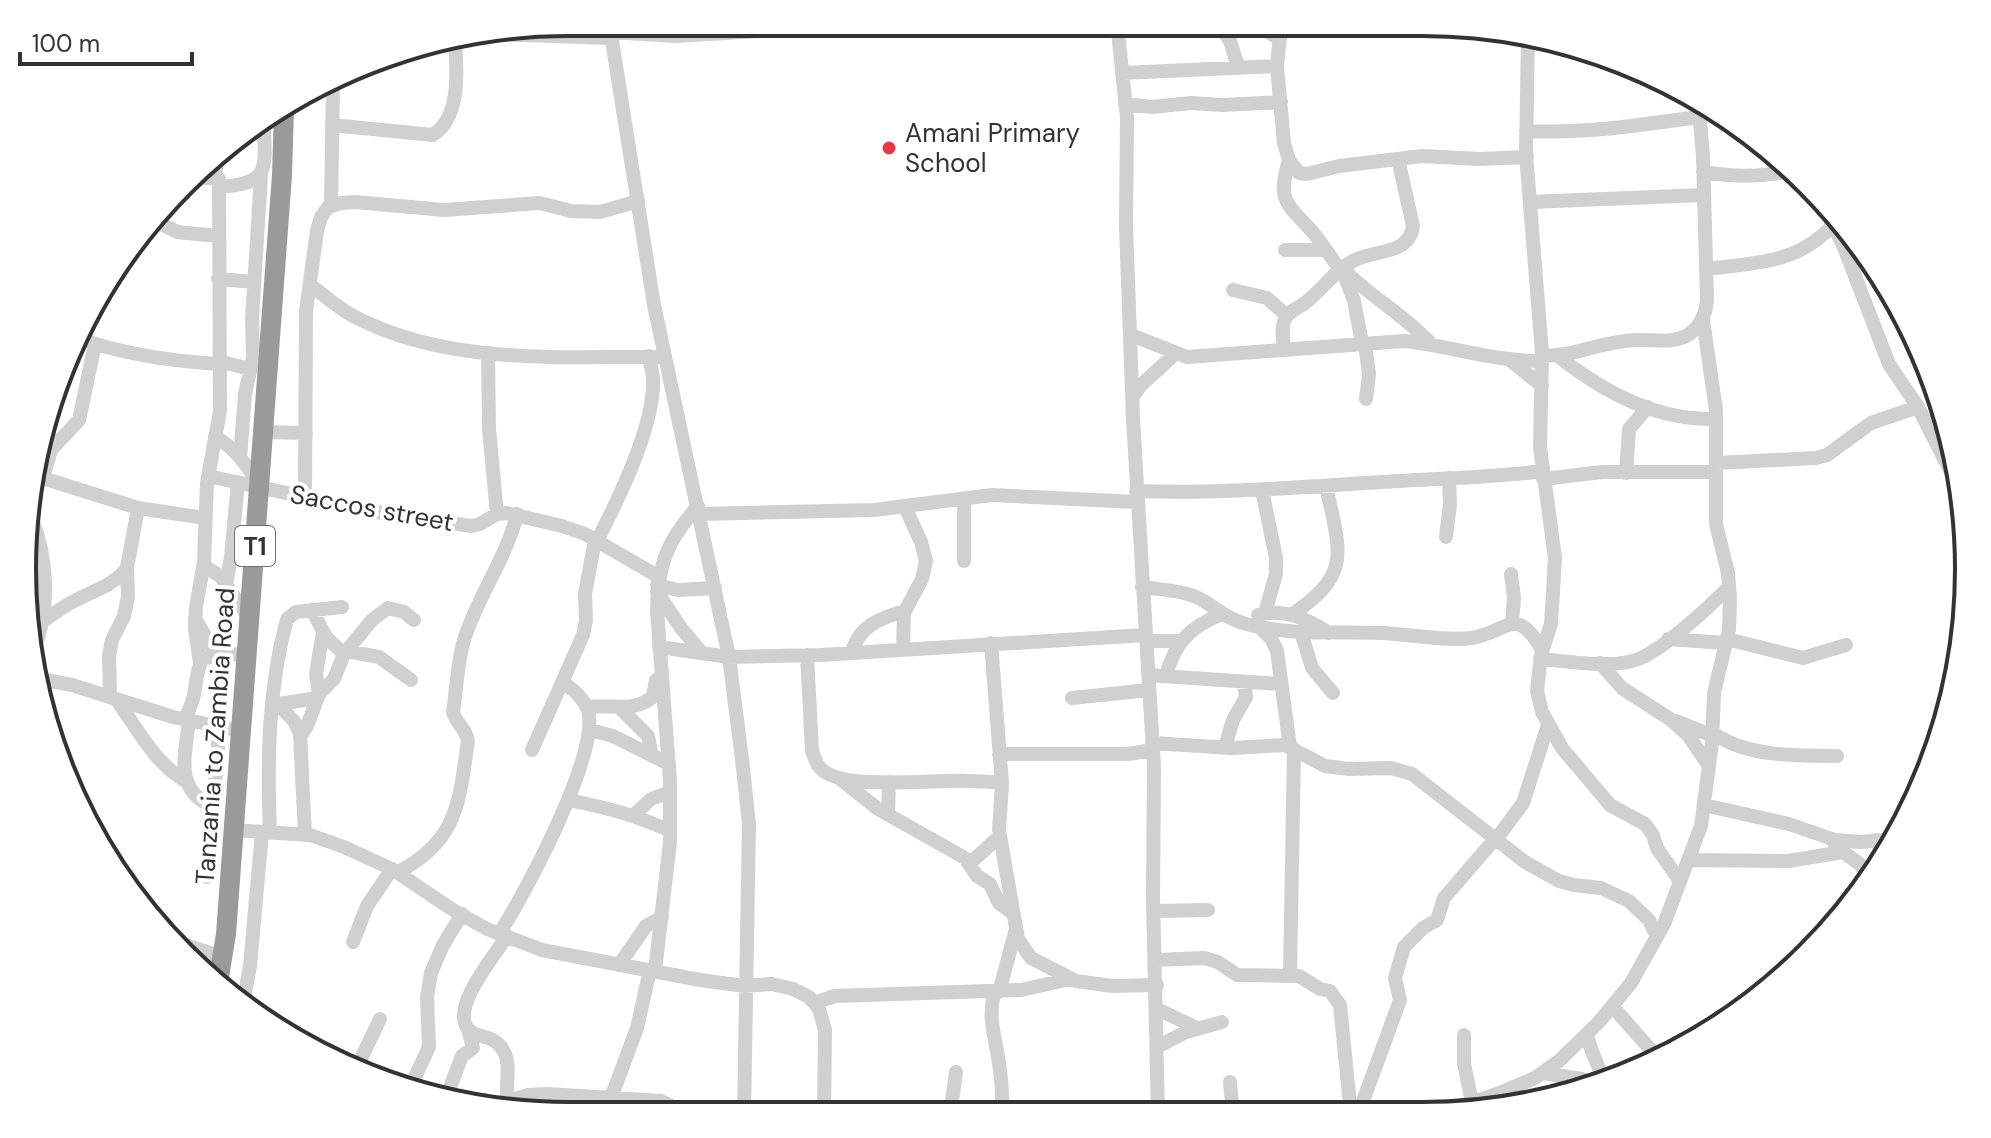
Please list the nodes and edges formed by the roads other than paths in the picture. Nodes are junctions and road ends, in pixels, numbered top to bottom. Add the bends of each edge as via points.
1 (612, 36) edge
2 (1118, 36) edge
3 (1227, 36) edge
4 (1275, 36) edge
5 (1280, 36) edge
6 (1280, 39) junction
7 (1528, 46) edge
8 (455, 48) edge
9 (1238, 66) junction
10 (1277, 66) junction
11 (1122, 73) junction
12 (333, 91) edge
13 (1281, 102) junction
14 (1125, 104) junction
15 (1698, 113) edge
16 (1698, 117) junction
17 (283, 119) edge
18 (332, 125) junction
19 (1526, 131) junction
20 (264, 132) edge
21 (1527, 157) junction
22 (1398, 159) junction
23 (1289, 160) junction
24 (217, 169) edge
25 (1703, 172) junction
26 (1779, 174) edge
27 (261, 175) junction
28 (205, 180) edge
29 (216, 183) junction
30 (1703, 195) junction
31 (638, 201) junction
32 (1530, 202) junction
33 (331, 206) junction
34 (162, 226) edge
35 (1831, 227) edge
36 (1836, 234) edge
37 (218, 236) junction
38 (1285, 250) dead end
39 (1326, 250) junction
40 (1342, 269) junction
41 (1706, 269) junction
42 (218, 279) junction
43 (254, 282) junction
44 (310, 285) junction
45 (1233, 290) dead end
46 (1287, 316) junction
47 (1703, 320) junction
48 (271, 328) junction
49 (1131, 335) junction
50 (88, 341) edge
51 (1363, 343) junction
52 (1431, 344) junction
53 (1284, 350) junction
54 (488, 354) junction
55 (1175, 354) junction
56 (649, 356) junction
57 (1558, 356) junction
58 (665, 357) junction
59 (1542, 359) junction
60 (1511, 361) junction
61 (218, 362) junction
62 (251, 362) junction
63 (1542, 386) junction
64 (1132, 398) junction
65 (1366, 399) dead end
66 (1648, 407) junction
67 (1918, 407) junction
68 (1716, 419) junction
69 (263, 432) junction
70 (306, 433) junction
71 (215, 437) junction
72 (1943, 456) edge
73 (48, 457) edge
74 (240, 458) junction
75 (1716, 468) junction
76 (1626, 473) junction
77 (1543, 475) junction
78 (208, 476) junction
79 (1449, 478) junction
80 (44, 479) edge
81 (238, 482) junction
82 (260, 486) junction
83 (1326, 486) junction
84 (1262, 490) junction
85 (1136, 496) junction
86 (305, 497) junction
87 (964, 499) junction
88 (905, 507) junction
89 (138, 508) junction
90 (699, 510) junction
91 (497, 514) junction
92 (517, 514) junction
93 (205, 519) junction
94 (234, 519) junction
95 (37, 532) edge
96 (1446, 537) dead end
97 (596, 540) junction
98 (964, 561) dead end
99 (204, 566) junction
100 (127, 568) junction
101 (1511, 574) dead end
102 (658, 584) junction
103 (226, 585) junction
104 (1142, 587) junction
105 (1729, 587) junction
106 (715, 588) junction
107 (342, 607) dead end
108 (312, 610) junction
109 (905, 611) junction
110 (1221, 614) junction
111 (1291, 615) junction
112 (195, 619) junction
113 (250, 619) junction
114 (414, 620) dead end
115 (1262, 620) junction
116 (42, 622) junction
117 (1512, 624) junction
118 (40, 629) edge
119 (323, 632) junction
120 (1301, 632) junction
121 (1329, 633) junction
122 (1146, 638) junction
123 (1668, 639) junction
124 (1182, 641) junction
125 (1726, 641) junction
126 (991, 643) junction
127 (1846, 645) dead end
128 (659, 647) junction
129 (903, 648) junction
130 (852, 652) junction
131 (247, 653) junction
132 (346, 653) junction
133 (702, 653) junction
134 (1541, 654) junction
135 (217, 655) junction
136 (807, 655) junction
137 (729, 657) junction
138 (200, 663) junction
139 (1600, 663) junction
140 (662, 674) junction
141 (1166, 676) junction
142 (48, 680) edge
143 (411, 680) dead end
144 (563, 682) junction
145 (1148, 682) junction
146 (1244, 682) junction
147 (1280, 684) junction
148 (1333, 693) dead end
149 (318, 696) junction
150 (113, 698) junction
151 (1072, 698) dead end
152 (276, 701) junction
153 (587, 707) junction
154 (623, 712) junction
155 (187, 720) junction
156 (1671, 720) junction
157 (1548, 725) junction
158 (218, 726) junction
159 (590, 730) junction
160 (241, 731) junction
161 (1713, 735) junction
162 (300, 737) junction
163 (620, 740) junction
164 (1152, 746) junction
165 (1225, 747) junction
166 (1292, 748) junction
167 (532, 750) dead end
168 (999, 754) junction
169 (652, 756) junction
170 (1837, 756) dead end
171 (669, 764) junction
172 (1709, 766) junction
173 (839, 778) junction
174 (187, 782) junction
175 (889, 782) junction
176 (1002, 783) junction
177 (670, 792) junction
178 (568, 800) junction
179 (1704, 805) junction
180 (213, 807) junction
181 (634, 815) junction
182 (888, 815) junction
183 (233, 830) junction
184 (670, 831) junction
185 (266, 832) junction
186 (305, 835) junction
187 (1000, 836) junction
188 (1827, 837) junction
189 (1494, 840) junction
190 (1876, 840) junction
191 (1882, 840) edge
192 (1878, 845) edge
193 (1843, 852) junction
194 (1688, 860) junction
195 (970, 863) junction
196 (1863, 868) edge
197 (395, 870) junction
198 (207, 877) dead end
199 (1679, 880) junction
200 (1208, 910) dead end
201 (1154, 911) junction
202 (462, 914) junction
203 (662, 917) junction
204 (1015, 921) junction
205 (503, 935) junction
206 (1657, 937) junction
207 (353, 942) dead end
208 (194, 948) edge
209 (222, 957) junction
210 (1156, 960) junction
211 (619, 965) junction
212 (220, 971) edge
213 (652, 971) junction
214 (1290, 975) junction
215 (1070, 979) junction
216 (1157, 985) junction
217 (745, 986) junction
218 (245, 992) edge
219 (996, 992) junction
220 (814, 1003) junction
221 (1612, 1006) junction
222 (1157, 1009) junction
223 (380, 1019) dead end
224 (1222, 1022) dead end
225 (1197, 1028) junction
226 (468, 1029) junction
227 (1587, 1034) junction
228 (1464, 1035) dead end
229 (1157, 1047) junction
230 (1651, 1050) edge
231 (361, 1059) edge
232 (1599, 1071) edge
233 (956, 1072) dead end
234 (1542, 1073) junction
235 (1578, 1078) edge
236 (414, 1079) edge
237 (1230, 1082) dead end
238 (450, 1088) edge
239 (506, 1098) edge
240 (1487, 1098) edge
241 (515, 1099) edge
242 (1471, 1099) edge
243 (575, 1102) edge
244 (611, 1102) edge
245 (744, 1102) edge
246 (824, 1102) edge
247 (952, 1102) edge
248 (1002, 1102) edge
249 (1158, 1102) edge
250 (1232, 1102) edge
251 (1350, 1102) edge
252 (1363, 1102) edge

1 - 31 street
2 - 11 street
3 - 9 street
4 - 6 street
5 - 6 street
6 - 10 street
7 - 19 street
8 - 18 street via 450,117 433,135
9 - 10 street
9 - 11 street
10 - 13 street
11 - 14 street
12 - 18 street
13 - 14 street
13 - 23 street
14 - 49 street
15 - 16 street
16 - 19 street via 1623,129
16 - 25 street
17 - 48 highway, Tanzania to Zambia Road / T1
18 - 33 street
19 - 21 street
20 - 27 street
21 - 22 street
21 - 32 street
22 - 23 street via 1307,174 1299,173
22 - 40 street via 1412,237
23 - 39 street via 1285,200
24 - 29 street
25 - 26 street via 1738,177
25 - 30 street
27 - 29 street via 241,186
27 - 43 street
28 - 29 street
29 - 37 street
30 - 32 street
30 - 41 street
31 - 33 street via 600,212 540,203 444,210 355,202
31 - 58 street
32 - 59 street
33 - 44 street via 321,217
34 - 37 street
35 - 41 street via 1794,254
36 - 67 street via 1889,364
37 - 42 street
38 - 39 street
39 - 40 street
40 - 46 street
40 - 51 street
40 - 52 street
41 - 47 street
42 - 43 street
42 - 61 street
43 - 62 street
44 - 54 street via 353,316 396,335
44 - 70 street
45 - 46 street via 1267,298
46 - 53 street
47 - 57 street via 1678,339 1619,342
47 - 68 street
48 - 62 street via 258,342
48 - 69 highway, Tanzania to Zambia Road / T1
49 - 55 street
49 - 64 street
50 - 61 street via 169,361
50 - 73 street via 79,420
51 - 52 street
51 - 53 street
51 - 65 street via 1369,374
52 - 60 street
53 - 55 street via 1216,357
54 - 56 street
54 - 91 street
55 - 64 street
56 - 58 street
56 - 97 street via 652,388 644,428
57 - 59 street
57 - 66 street via 1587,379
58 - 90 street
59 - 60 street
59 - 63 street
60 - 63 street
61 - 62 street
61 - 71 street
62 - 74 street
63 - 77 street
64 - 85 street
66 - 68 street via 1683,418
66 - 76 street via 1629,429
67 - 72 street
67 - 75 street via 1871,423 1827,455
68 - 75 street
69 - 70 street
69 - 82 highway, Tanzania to Zambia Road / T1
70 - 86 street
71 - 74 street
71 - 78 street
74 - 82 street
75 - 76 street
75 - 105 street via 1716,524
76 - 77 street
77 - 79 street
77 - 134 street via 1555,558 1551,624
78 - 81 street, Saccos street
78 - 93 street
79 - 83 street
79 - 96 street
80 - 89 street
81 - 82 street, Saccos street
81 - 94 street
82 - 86 street, Saccos street
82 - 113 highway, Tanzania to Zambia Road / T1
83 - 84 street
83 - 111 street via 1337,568 1328,586
84 - 85 street
84 - 115 street via 1276,574
85 - 87 street
85 - 104 street
86 - 91 street, Saccos street via 471,526
87 - 88 street
87 - 98 street
88 - 90 street
88 - 109 street via 926,561
89 - 93 street
89 - 100 street
90 - 102 street via 677,529 663,556
90 - 106 street
91 - 92 street, Saccos street
92 - 97 street, Saccos street
92 - 197 street via 465,638 459,665 453,712 468,741 455,815 427,856
93 - 94 street
93 - 99 street
94 - 103 street
95 - 116 street via 44,584
97 - 102 street, Saccos street
97 - 144 street via 583,635
99 - 103 street
99 - 112 street
100 - 116 street via 105,588
100 - 150 street via 128,597 109,656
101 - 117 street
102 - 106 street via 678,590
102 - 128 street
102 - 133 street via 681,628
103 - 113 street
104 - 110 street via 1201,599
104 - 122 street
105 - 123 street
105 - 125 street
106 - 137 street
107 - 108 street
108 - 119 street
108 - 152 street via 287,619
109 - 129 street
109 - 130 street via 864,629
110 - 115 street via 1237,621
110 - 124 street via 1194,627
111 - 115 street
111 - 121 street
112 - 135 street
112 - 138 street
113 - 131 highway, Tanzania to Zambia Road / T1
114 - 132 street via 394,608 381,611
115 - 120 street
115 - 147 street via 1277,651
116 - 118 street
117 - 121 street via 1453,639
117 - 134 street via 1526,626
119 - 132 street
119 - 149 street
120 - 121 street
120 - 148 street via 1312,668
122 - 124 street
122 - 126 street
122 - 145 street
123 - 125 street
123 - 139 street via 1639,659
124 - 141 street
125 - 127 street via 1803,658
125 - 161 street via 1714,693
126 - 129 street
126 - 168 street
128 - 133 street
128 - 140 street
129 - 130 street
130 - 136 street
131 - 135 street
131 - 160 highway, Tanzania to Zambia Road / T1
132 - 143 street via 379,657
132 - 149 street via 334,679
133 - 137 street
134 - 139 street
134 - 157 street via 1537,691
135 - 138 street
136 - 137 street
136 - 173 street via 812,751 826,773
137 - 217 street via 749,824
138 - 155 street via 196,699
139 - 156 street via 1622,688
140 - 154 street via 650,701
140 - 171 street
141 - 145 street
141 - 146 street
142 - 150 street
144 - 153 street
144 - 167 street
145 - 151 street
145 - 164 street
146 - 147 street
146 - 165 street via 1246,697
147 - 166 street
149 - 152 street
149 - 162 street
150 - 155 street
150 - 174 street via 148,748
152 - 162 street
152 - 185 street
153 - 154 street via 606,705
153 - 159 street
154 - 163 street
154 - 169 street via 648,736
155 - 158 street
155 - 174 street
156 - 161 street
156 - 172 street
157 - 189 street via 1523,803
157 - 199 street via 1610,805 1645,824
158 - 160 street
158 - 180 street
159 - 163 street
159 - 178 street
160 - 183 highway, Tanzania to Zambia Road / T1
161 - 170 street via 1756,750
161 - 172 street
162 - 186 street
163 - 169 street
164 - 165 street
164 - 168 street via 1128,754
164 - 201 street
165 - 166 street
166 - 189 street via 1325,766 1391,768 1412,774
166 - 214 street
168 - 176 street
169 - 171 street
171 - 177 street
172 - 179 street
173 - 175 street
173 - 182 street
174 - 180 street via 192,795
175 - 176 street
175 - 182 street
176 - 187 street
177 - 181 street via 651,799
177 - 184 street
178 - 181 street
178 - 205 street
179 - 188 street
179 - 194 street
180 - 198 street
181 - 184 street
182 - 195 street
183 - 185 street
183 - 209 highway, Tanzania to Zambia Road / T1
184 - 203 street
185 - 186 street
185 - 218 street
186 - 197 street
187 - 195 street
187 - 204 street
188 - 190 street
188 - 193 street
189 - 206 street via 1559,881 1601,888 1629,901 1649,920
189 - 252 street via 1444,898 1437,920 1404,947 1395,978 1400,1000
190 - 191 street
190 - 192 street
193 - 194 street via 1788,861
193 - 196 street
194 - 199 street
195 - 204 street
197 - 202 street
197 - 207 street via 367,906
199 - 206 street
200 - 201 street
201 - 210 street
202 - 205 street
202 - 236 street via 431,973 429,1047
203 - 211 street via 646,926
203 - 213 street
204 - 215 street via 1018,939 1031,958
204 - 219 street
205 - 211 street via 542,950
205 - 226 street via 469,992 463,1014
206 - 221 street
208 - 209 street
209 - 212 highway, Tanzania to Zambia Road / T1
210 - 214 street via 1204,958 1237,975
210 - 216 street
211 - 213 street
213 - 217 street
213 - 244 street
214 - 251 street via 1330,991 1339,1001
215 - 216 street via 1113,986
215 - 219 street
216 - 222 street
217 - 220 street via 793,989
217 - 245 street
219 - 220 street via 835,996
219 - 248 street via 991,1021
220 - 246 street via 825,1030
221 - 227 street
221 - 230 street
222 - 225 street
222 - 229 street
223 - 231 street
224 - 225 street
225 - 229 street
226 - 238 street via 473,1048 462,1056
226 - 239 street via 494,1038 505,1053
227 - 232 street
227 - 234 street
228 - 242 street
229 - 249 street
233 - 247 street
234 - 235 street
234 - 240 street
237 - 250 street
241 - 243 street via 528,1095

